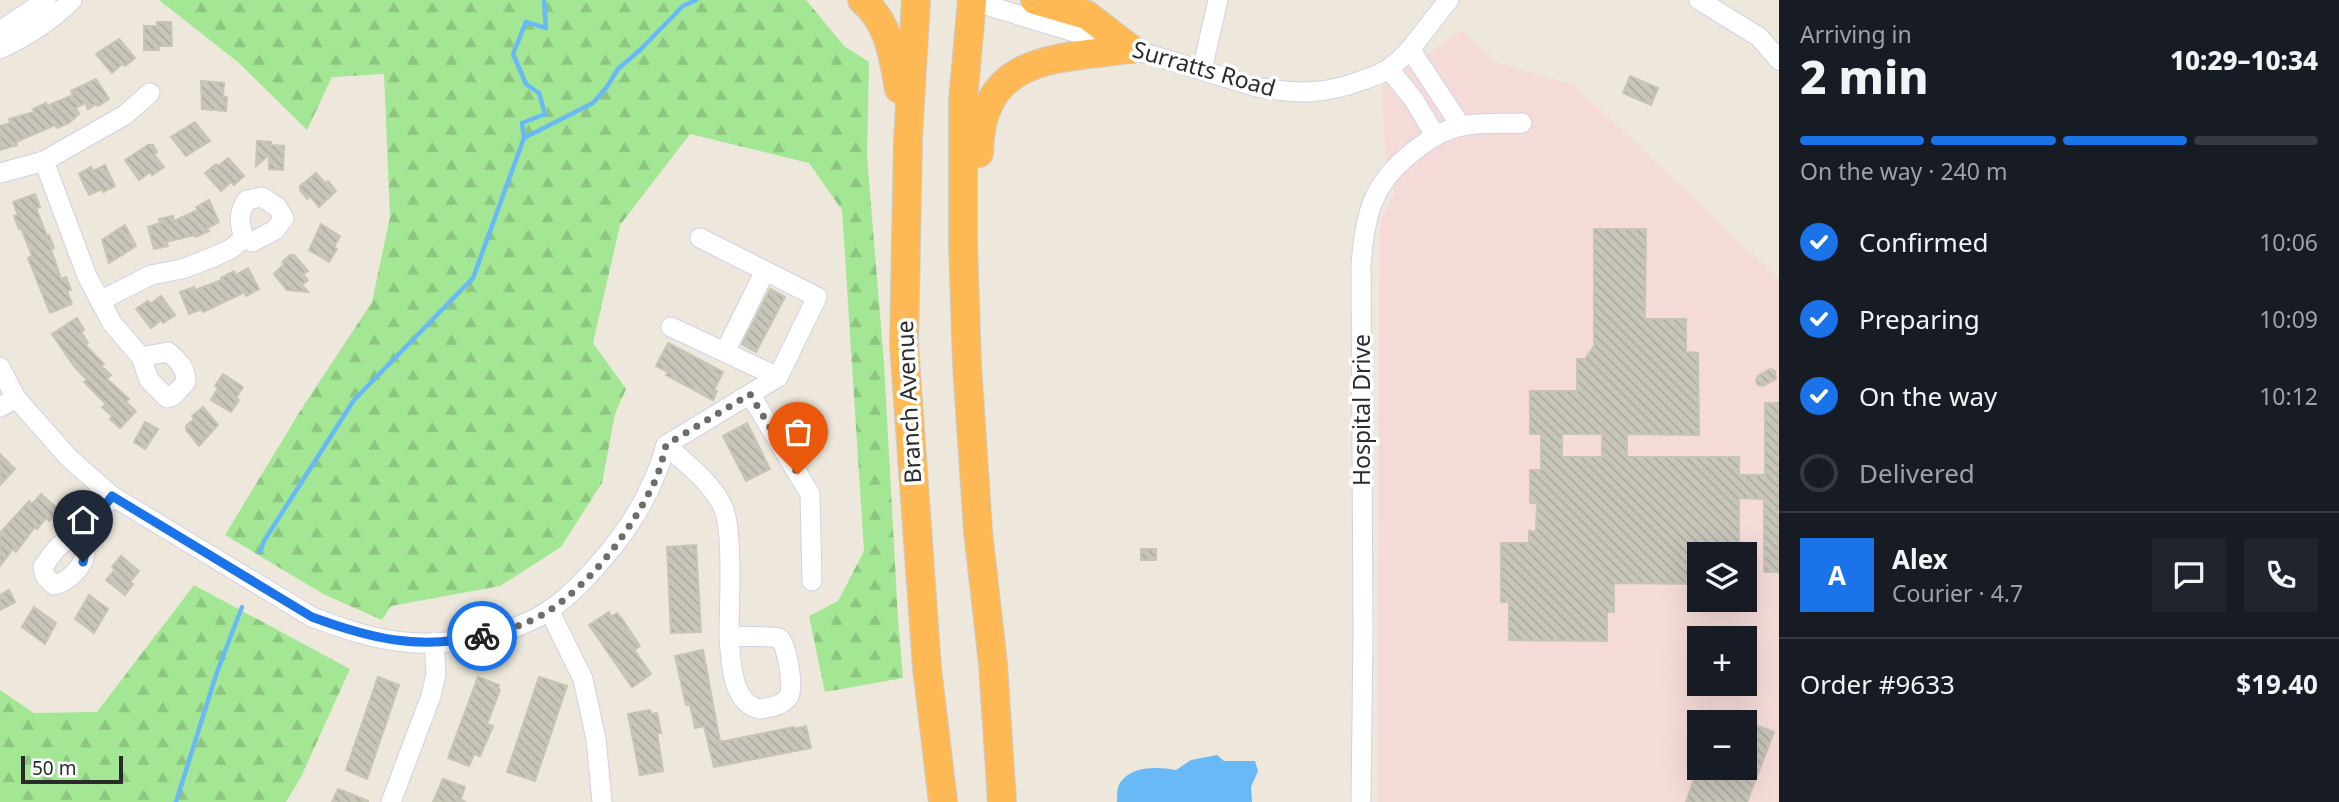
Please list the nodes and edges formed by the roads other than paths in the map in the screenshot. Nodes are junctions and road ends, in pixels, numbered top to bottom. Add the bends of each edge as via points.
1 (46, 0) edge
2 (72, 0) edge
3 (862, 0) edge
4 (916, 0) edge
5 (972, 0) edge
6 (1035, 0) edge
7 (1218, 0) edge
8 (1449, 0) edge
9 (1699, 0) edge
10 (1779, 29) edge
11 (0, 31) edge
12 (1759, 37) junction
13 (0, 49) edge
14 (1130, 49) junction
15 (1410, 49) junction
16 (1779, 60) edge
17 (1389, 69) junction
18 (1202, 70) junction
19 (150, 93) dead end
20 (1522, 123) dead end
21 (1461, 126) junction
22 (1435, 135) junction
23 (908, 139) junction
24 (44, 161) junction
25 (0, 173) edge
26 (244, 238) dead end
27 (700, 238) dead end
28 (963, 242) junction
29 (765, 271) junction
30 (100, 301) junction
31 (671, 327) dead end
32 (725, 352) junction
33 (141, 357) dead end
34 (0, 367) edge
35 (778, 377) junction
36 (750, 394) junction
37 (8, 403) edge
38 (666, 445) junction
39 (112, 496) junction
40 (81, 538) dead end
41 (812, 581) dead end
42 (549, 610) junction
43 (729, 636) dead end
44 (434, 642) junction
45 (391, 802) edge
46 (602, 802) edge
47 (943, 802) edge
48 (1002, 802) edge
49 (1361, 802) edge

1 - 11 street
2 - 13 street via 32,33
3 - 23 highway via 885,29 891,46
4 - 23 highway, Branch Avenue
5 - 14 street, Surratts Road
5 - 28 highway via 963,101
6 - 14 highway via 1087,15
7 - 18 street
8 - 15 street, Surratts Road
9 - 12 street
10 - 12 street
12 - 16 street
14 - 18 street, Surratts Road
14 - 28 highway via 1044,61 1018,73 994,94 979,129 977,225
15 - 17 street, Surratts Road
15 - 21 street
17 - 18 street, Surratts Road via 1339,89 1293,93
17 - 22 street
19 - 24 street via 125,115
20 - 21 street, Hospital Drive
21 - 22 street, Hospital Drive
22 - 49 street, Hospital Drive via 1379,186 1366,219 1362,254
23 - 47 highway, Branch Avenue via 904,344 927,668
24 - 25 street
24 - 30 street
26 - 30 street via 211,258 151,275
27 - 29 street
28 - 48 highway via 972,450
29 - 32 street
29 - 35 street via 817,297
30 - 33 street
31 - 32 street
32 - 35 street
34 - 37 street
35 - 36 street
36 - 38 street
36 - 41 street via 810,494
37 - 39 street
38 - 42 street via 656,480 613,547
38 - 43 street via 708,484 723,506 729,527
39 - 40 street
39 - 44 street via 312,617 373,637
42 - 44 street via 494,633
42 - 46 street via 583,679 596,739
44 - 45 street via 436,674 431,696

